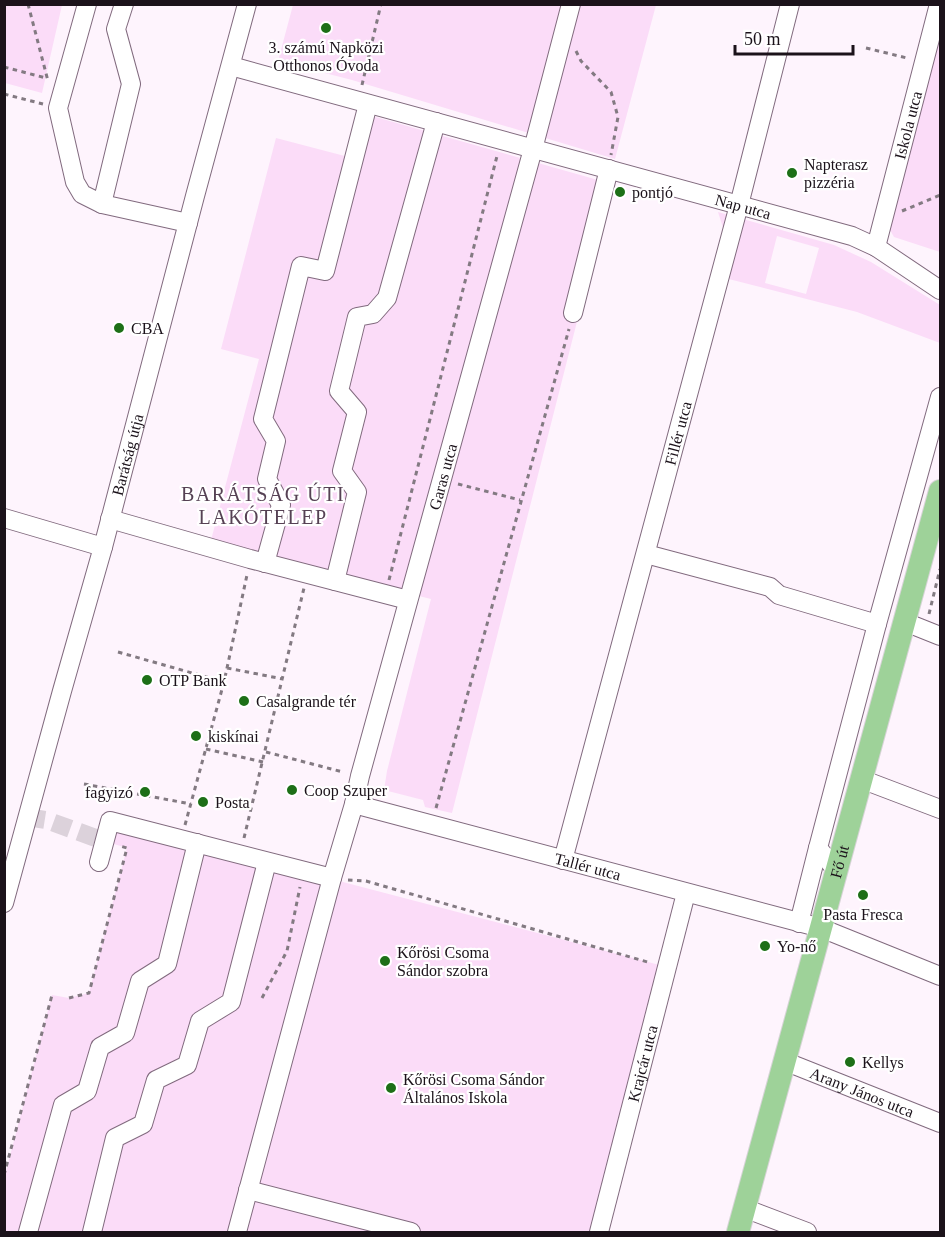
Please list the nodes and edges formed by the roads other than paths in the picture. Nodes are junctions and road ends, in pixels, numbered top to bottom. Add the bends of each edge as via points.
1 (87, 4) edge
2 (124, 4) edge
3 (247, 4) edge
4 (571, 4) edge
5 (790, 4) edge
6 (939, 4) edge
7 (937, 27) edge
8 (231, 66) junction
9 (363, 102) junction
10 (436, 122) junction
11 (533, 148) junction
12 (609, 169) junction
13 (102, 204) junction
14 (739, 205) junction
15 (188, 223) junction
16 (876, 247) junction
17 (940, 290) edge
18 (573, 313) road end
19 (940, 398) edge
20 (940, 491) edge
21 (4, 518) edge
22 (110, 519) junction
23 (103, 547) junction
24 (645, 554) junction
25 (258, 561) junction
26 (335, 581) junction
27 (408, 600) junction
28 (877, 624) junction
29 (923, 630) edge
30 (861, 779) junction
31 (354, 804) junction
32 (940, 809) edge
33 (189, 841) junction
34 (818, 848) junction
35 (563, 860) junction
36 (99, 862) dead end
37 (267, 862) junction
38 (836, 870) junction
39 (332, 878) junction
40 (686, 893) junction
41 (4, 903) edge
42 (810, 926) junction
43 (940, 976) edge
44 (784, 1060) junction
45 (940, 1123) edge
46 (248, 1190) junction
47 (744, 1208) junction
48 (28, 1233) edge
49 (92, 1233) edge
50 (237, 1233) edge
51 (411, 1233) edge
52 (599, 1233) edge
53 (738, 1233) edge
54 (807, 1233) edge

1 - 13 street via 58,108 75,182 82,194
2 - 13 street via 117,29 131,84
3 - 8 street, Barátság útja
4 - 11 street
5 - 14 street, Fillér utca
6 - 7 street, Iskola utca
7 - 16 street, Iskola utca
8 - 9 street, Nap utca
8 - 15 street, Barátság útja
9 - 10 street, Nap utca
9 - 25 street via 325,271 301,266 263,419 276,441 267,479 281,505
10 - 11 street, Nap utca
10 - 26 street via 387,298 373,314 357,317 339,391 357,412 342,471 357,492
11 - 12 street, Nap utca
11 - 27 street, Garas utca
12 - 14 street, Nap utca
12 - 18 street
13 - 15 street
14 - 16 street, Nap utca via 852,236
14 - 24 street, Fillér utca
15 - 22 street, Barátság útja
16 - 17 street, Nap utca
19 - 28 street
20 - 29 main road, Fő út
21 - 23 street
22 - 23 street, Barátság útja
22 - 25 street
23 - 41 street, Barátság útja
24 - 28 street via 770,587 779,595
24 - 35 street, Fillér utca
25 - 26 street
26 - 27 street
27 - 31 street, Garas utca
28 - 34 street
29 - 30 main road, Fő út
30 - 32 street
30 - 38 main road, Fő út
31 - 35 street, Tallér utca
31 - 39 street, Garas utca
33 - 36 street via 110,821
33 - 37 street
33 - 48 street via 167,964 141,981 125,1033 100,1047 87,1091 63,1105
34 - 38 street
34 - 42 street via 804,902
35 - 40 street, Tallér utca
37 - 39 street
37 - 49 street via 231,1002 200,1021 187,1065 156,1080 143,1124 115,1138
38 - 42 main road, Fő út
39 - 46 street, Garas utca
40 - 42 street, Tallér utca
40 - 52 street, Krajcár utca
42 - 43 street, Tallér utca
42 - 44 main road, Fő út
44 - 45 street, Arany János utca
44 - 47 main road, Fő út
46 - 50 street, Garas utca
46 - 51 street
47 - 53 main road, Fő út
47 - 54 street

